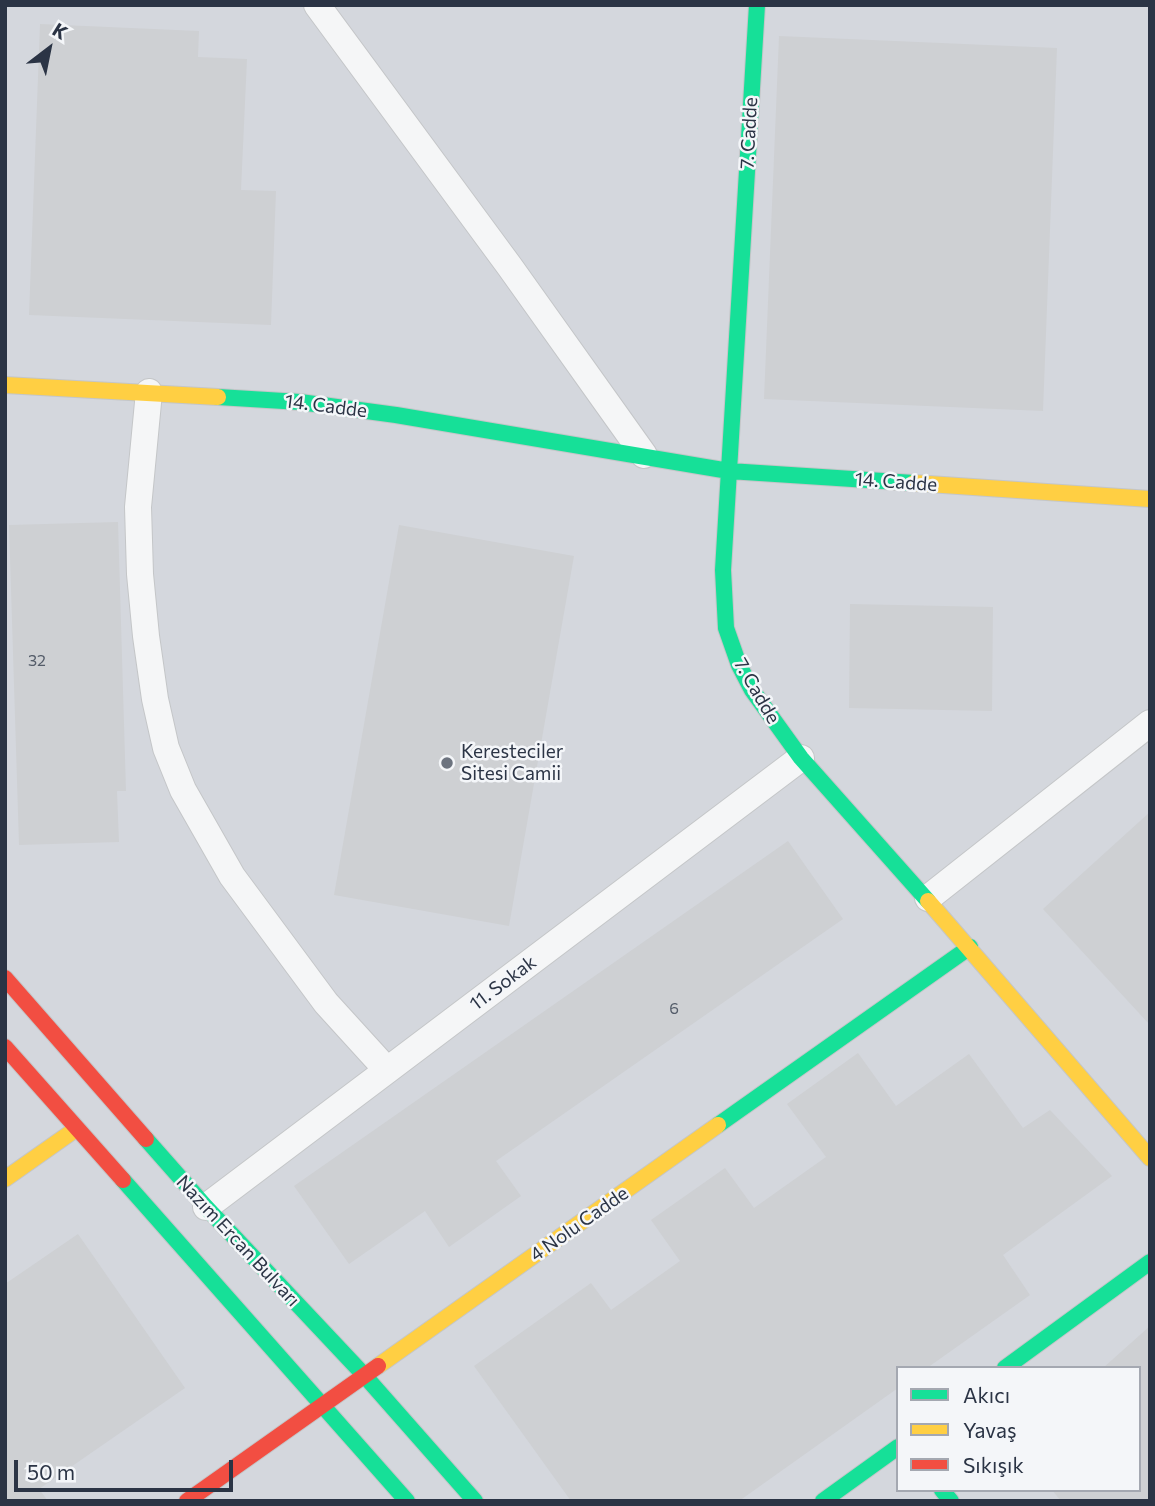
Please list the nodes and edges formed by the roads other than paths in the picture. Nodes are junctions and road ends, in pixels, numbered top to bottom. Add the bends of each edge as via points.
1 (317, 5) edge
2 (757, 5) edge
3 (5, 385) edge
4 (149, 392) junction
5 (644, 455) junction
6 (729, 471) junction
7 (1150, 499) edge
8 (1150, 723) edge
9 (800, 758) junction
10 (928, 898) junction
11 (971, 947) junction
12 (5, 978) edge
13 (5, 1047) edge
14 (387, 1070) junction
15 (76, 1129) junction
16 (1150, 1158) edge
17 (5, 1179) edge
18 (206, 1207) junction
19 (1150, 1262) edge
20 (1008, 1366) edge
21 (364, 1376) junction
22 (321, 1406) junction
23 (896, 1448) edge
24 (187, 1501) edge
25 (407, 1501) edge
26 (475, 1501) edge
27 (823, 1501) edge

1 - 5 street
2 - 6 street, 7. Cadde
3 - 4 street, 14. Cadde
4 - 5 street, 14. Cadde via 300,402
4 - 14 street via 138,507 140,574 166,748 183,790 232,876 326,1003
5 - 6 street, 14. Cadde
6 - 7 street, 14. Cadde
6 - 9 street, 7. Cadde via 723,570 726,628 752,690
8 - 10 street
9 - 10 street, 7. Cadde
9 - 14 street, 11. Sokak
10 - 11 street, 7. Cadde
11 - 16 street, 7. Cadde
11 - 21 street, 4 Nolu Cadde
12 - 18 street, Nazım Ercan Bulvarı
13 - 15 street
14 - 18 street, 11. Sokak
15 - 17 street
15 - 22 street
18 - 21 street, Nazım Ercan Bulvarı
19 - 20 street
21 - 22 street, 4 Nolu Cadde
21 - 26 street, Nazım Ercan Bulvarı
22 - 24 street, 4 Nolu Cadde
22 - 25 street
23 - 27 street

